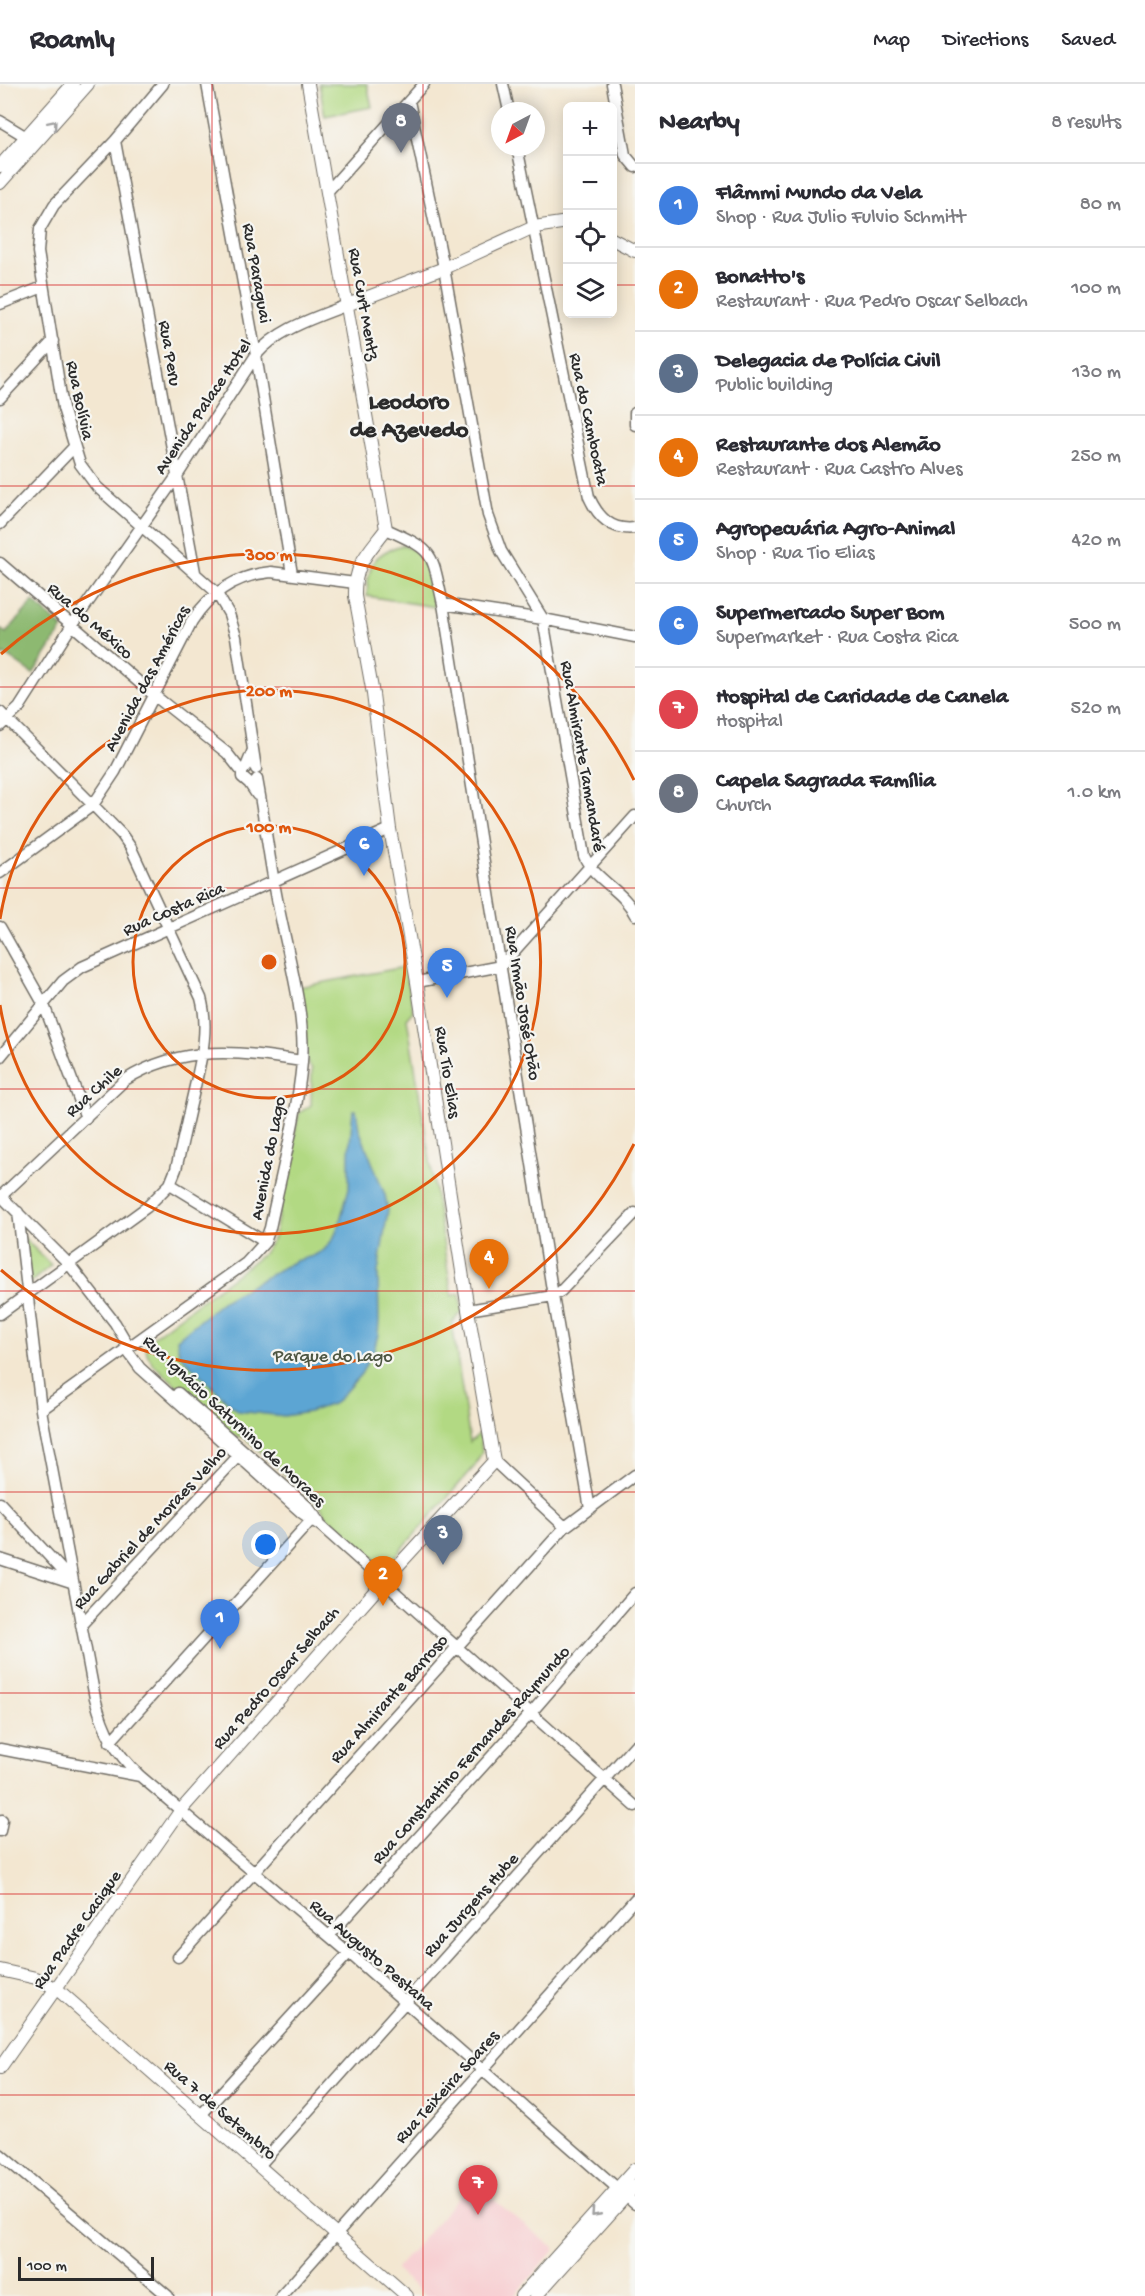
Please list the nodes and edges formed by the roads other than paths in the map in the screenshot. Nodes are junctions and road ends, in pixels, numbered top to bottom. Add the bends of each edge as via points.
1 (73, 84) edge
2 (88, 84) edge
3 (163, 84) edge
4 (207, 84) edge
5 (308, 84) edge
6 (424, 84) edge
7 (503, 84) edge
8 (612, 84) edge
9 (409, 101) junction
10 (507, 102) edge
11 (0, 121) edge
12 (32, 140) junction
13 (115, 141) junction
14 (519, 156) edge
15 (0, 166) edge
16 (635, 167) edge
17 (0, 183) edge
18 (327, 192) junction
19 (563, 223) edge
20 (534, 227) junction
21 (617, 242) edge
22 (635, 251) edge
23 (444, 268) junction
24 (43, 287) junction
25 (0, 304) edge
26 (346, 305) junction
27 (52, 341) junction
28 (256, 355) junction
29 (0, 398) edge
30 (635, 412) edge
31 (635, 425) edge
32 (73, 448) junction
33 (177, 476) junction
34 (0, 524) edge
35 (142, 526) junction
36 (635, 528) edge
37 (386, 529) junction
38 (0, 563) edge
39 (195, 572) junction
40 (292, 574) junction
41 (355, 583) junction
42 (216, 592) junction
43 (443, 604) junction
44 (543, 619) junction
45 (72, 625) junction
46 (635, 638) edge
47 (155, 696) junction
48 (3, 719) edge
49 (251, 768) junction
50 (93, 805) junction
51 (635, 816) edge
52 (390, 829) junction
53 (590, 868) junction
54 (0, 873) edge
55 (273, 882) junction
56 (635, 915) edge
57 (0, 927) edge
58 (168, 928) junction
59 (501, 966) junction
60 (417, 982) junction
61 (44, 1005) junction
62 (202, 1053) junction
63 (0, 1057) edge
64 (302, 1061) junction
65 (86, 1118) junction
66 (170, 1184) junction
67 (0, 1196) edge
68 (18, 1212) junction
69 (635, 1213) edge
70 (265, 1242) junction
71 (69, 1264) junction
72 (28, 1294) junction
73 (554, 1296) junction
74 (468, 1310) junction
75 (0, 1314) edge
76 (127, 1345) junction
77 (42, 1410) junction
78 (240, 1454) junction
79 (494, 1461) junction
80 (635, 1475) edge
81 (0, 1503) edge
82 (590, 1509) junction
83 (316, 1521) junction
84 (565, 1527) junction
85 (0, 1558) edge
86 (73, 1582) junction
87 (383, 1582) junction
88 (635, 1593) edge
89 (81, 1625) junction
90 (457, 1647) junction
91 (531, 1713) junction
92 (110, 1742) junction
93 (635, 1745) edge
94 (0, 1749) edge
95 (140, 1776) junction
96 (605, 1779) junction
97 (635, 1806) edge
98 (181, 1810) junction
99 (253, 1872) junction
100 (635, 1899) edge
101 (329, 1936) junction
102 (349, 1953) junction
103 (178, 1957) dead end
104 (0, 1970) edge
105 (57, 1989) junction
106 (404, 2001) junction
107 (0, 2068) edge
108 (482, 2070) junction
109 (201, 2115) junction
110 (0, 2154) edge
111 (259, 2166) junction
112 (635, 2169) edge
113 (635, 2186) edge
114 (626, 2196) edge
115 (336, 2234) junction
116 (531, 2293) edge
117 (168, 2296) edge
118 (281, 2296) edge
119 (407, 2296) edge

1 - 12 main road
12 -> 2 main road
3 - 13 street
4 - 28 street, Rua Paraguai
5 - 18 main road, Rua Curt Mentz
6 - 9 street
7 - 10 street
8 - 16 street via 625,155
9 - 18 street
9 - 23 street
11 - 12 street
12 - 15 main road
12 - 17 main road
13 - 24 street, Rua Bolívia via 54,205 40,228 38,252
13 - 33 street, Rua Peru
14 - 20 street, Rua do Camboata
18 - 26 main road, Rua Curt Mentz
19 - 20 main road, Avenida Palace Hotel
20 - 23 main road, Avenida Palace Hotel
20 - 36 street, Rua do Camboata via 589,497 607,523
21 - 22 main road
23 - 26 main road, Avenida Palace Hotel
23 - 44 street via 488,515 501,550
24 - 25 street
24 - 27 street, Rua Bolívia
26 - 28 street, Avenida Palace Hotel via 281,332
26 - 37 main road, Rua Curt Mentz
27 - 29 street
27 - 32 street, Rua Bolívia
28 - 33 street, Avenida Palace Hotel
28 - 40 street, Rua Paraguai
30 - 31 street
32 - 34 street
32 - 35 street, Rua Bolívia via 97,487
33 - 35 street, Avenida Palace Hotel
33 - 39 street, Rua Peru
35 - 39 street, Rua Bolívia
35 - 45 street, Avenida Palace Hotel
37 - 41 main road, Rua Tio Elias via 362,560
37 - 43 street, Rua Irmão José Otão via 413,541 429,554
38 - 45 street, Rua do México
39 - 42 street, Rua Bolívia
40 - 41 street, Avenida das Américas
40 - 42 street, Avenida das Américas via 258,573
41 - 52 main road, Rua Tio Elias
42 - 47 street, Avenida das Américas via 192,621
42 - 49 street, Avenida do Lago via 237,637
43 - 44 street
43 - 59 street, Rua Irmão José Otão
44 - 46 street
44 - 53 street, Rua Almirante Tamandaré via 582,846
45 - 47 street, Rua do México
45 - 48 street, Avenida Palace Hotel via 19,708
47 - 49 street, Rua do México
47 - 50 street, Avenida das Américas
48 - 50 street
49 - 55 street, Avenida do Lago via 261,803
50 - 54 street, Avenida das Américas
50 - 58 street via 131,848
51 - 53 street
52 - 55 street, Rua Costa Rica
52 - 60 main road, Rua Tio Elias
53 - 56 street, Rua Almirante Tamandaré via 626,900
53 - 59 street
55 - 58 street, Rua Costa Rica
55 - 64 street, Avenida do Lago via 300,1018
57 - 61 street
58 - 61 street, Rua Costa Rica via 82,967 63,981
58 - 62 street via 203,1006
59 - 60 street
59 - 73 street, Rua Irmão José Otão
60 - 74 main road, Rua Tio Elias
61 - 63 street, Rua Costa Rica
61 - 65 street
62 - 64 street, Rua Chile via 238,1052
62 - 65 street, Rua Chile via 137,1072
62 - 66 street
64 - 70 street, Avenida do Lago
65 - 67 street, Rua Chile
66 - 70 street
66 - 71 street via 147,1207
67 - 68 street, Rua Ignácio Saturnino de Moraes
68 - 71 street, Rua Ignácio Saturnino de Moraes
68 - 72 street
69 - 73 street
70 - 76 street, Avenida do Lago via 246,1263
71 - 72 street
71 - 76 street, Rua Ignácio Saturnino de Moraes via 115,1323
72 - 75 street
72 - 77 street
73 - 74 street
73 - 82 street, Rua Irmão José Otão
74 - 79 main road, Rua Tio Elias
76 - 77 street, Avenida do Lago
76 - 78 street, Rua Ignácio Saturnino de Moraes
77 - 86 street
78 - 83 street, Rua Ignácio Saturnino de Moraes
78 - 89 street, Rua Gabriel de Moraes Velho
79 - 84 street
79 - 87 main road, Rua Pedro Oscar Selbach
80 - 82 street, Rua Almirante Barroso
81 - 86 street
82 - 84 street, Rua Almirante Barroso
83 - 87 street, Rua Ignácio Saturnino de Moraes
83 - 92 street
84 - 90 street, Rua Almirante Barroso
85 - 86 street
86 - 89 street
87 - 90 street, Rua Ignácio Saturnino de Moraes
87 - 98 main road, Rua Pedro Oscar Selbach
88 - 91 street, Rua Constantino Fernandes Raymundo
89 - 92 street via 95,1698
90 - 91 street, Rua Ignácio Saturnino de Moraes
90 - 99 street, Rua Almirante Barroso
91 - 96 street, Rua Ignácio Saturnino de Moraes
91 - 101 street, Rua Constantino Fernandes Raymundo
92 - 95 street, Rua Augusto Pestana
93 - 96 street, Rua Jurgens Hube
94 - 95 street
95 - 98 street, Rua Augusto Pestana
96 - 97 street, Rua Ignácio Saturnino de Moraes
96 - 106 street, Rua Jurgens Hube
98 - 99 street, Rua Augusto Pestana
98 - 105 main road, Rua Padre Cacique
99 - 101 street, Rua Augusto Pestana
99 - 103 street, Rua Almirante Barroso
100 - 108 street, Rua Teixeira Soares
101 - 102 street, Rua Augusto Pestana
102 - 106 street, Rua Augusto Pestana
102 - 109 street
104 - 105 main road, Rua 7 de Setembro via 36,1978
105 - 107 main road, Rua Padre Cacique
105 - 109 main road, Rua 7 de Setembro
106 - 108 street, Rua Augusto Pestana
106 - 111 street, Rua Jurgens Hube
108 - 114 street, Rua Augusto Pestana
108 - 115 street, Rua Teixeira Soares
109 - 111 main road, Rua 7 de Setembro
110 - 117 street
111 - 115 main road, Rua 7 de Setembro
112 - 114 main road
113 - 114 main road
114 - 116 main road
115 - 118 street, Rua Teixeira Soares
115 - 119 main road, Rua 7 de Setembro

